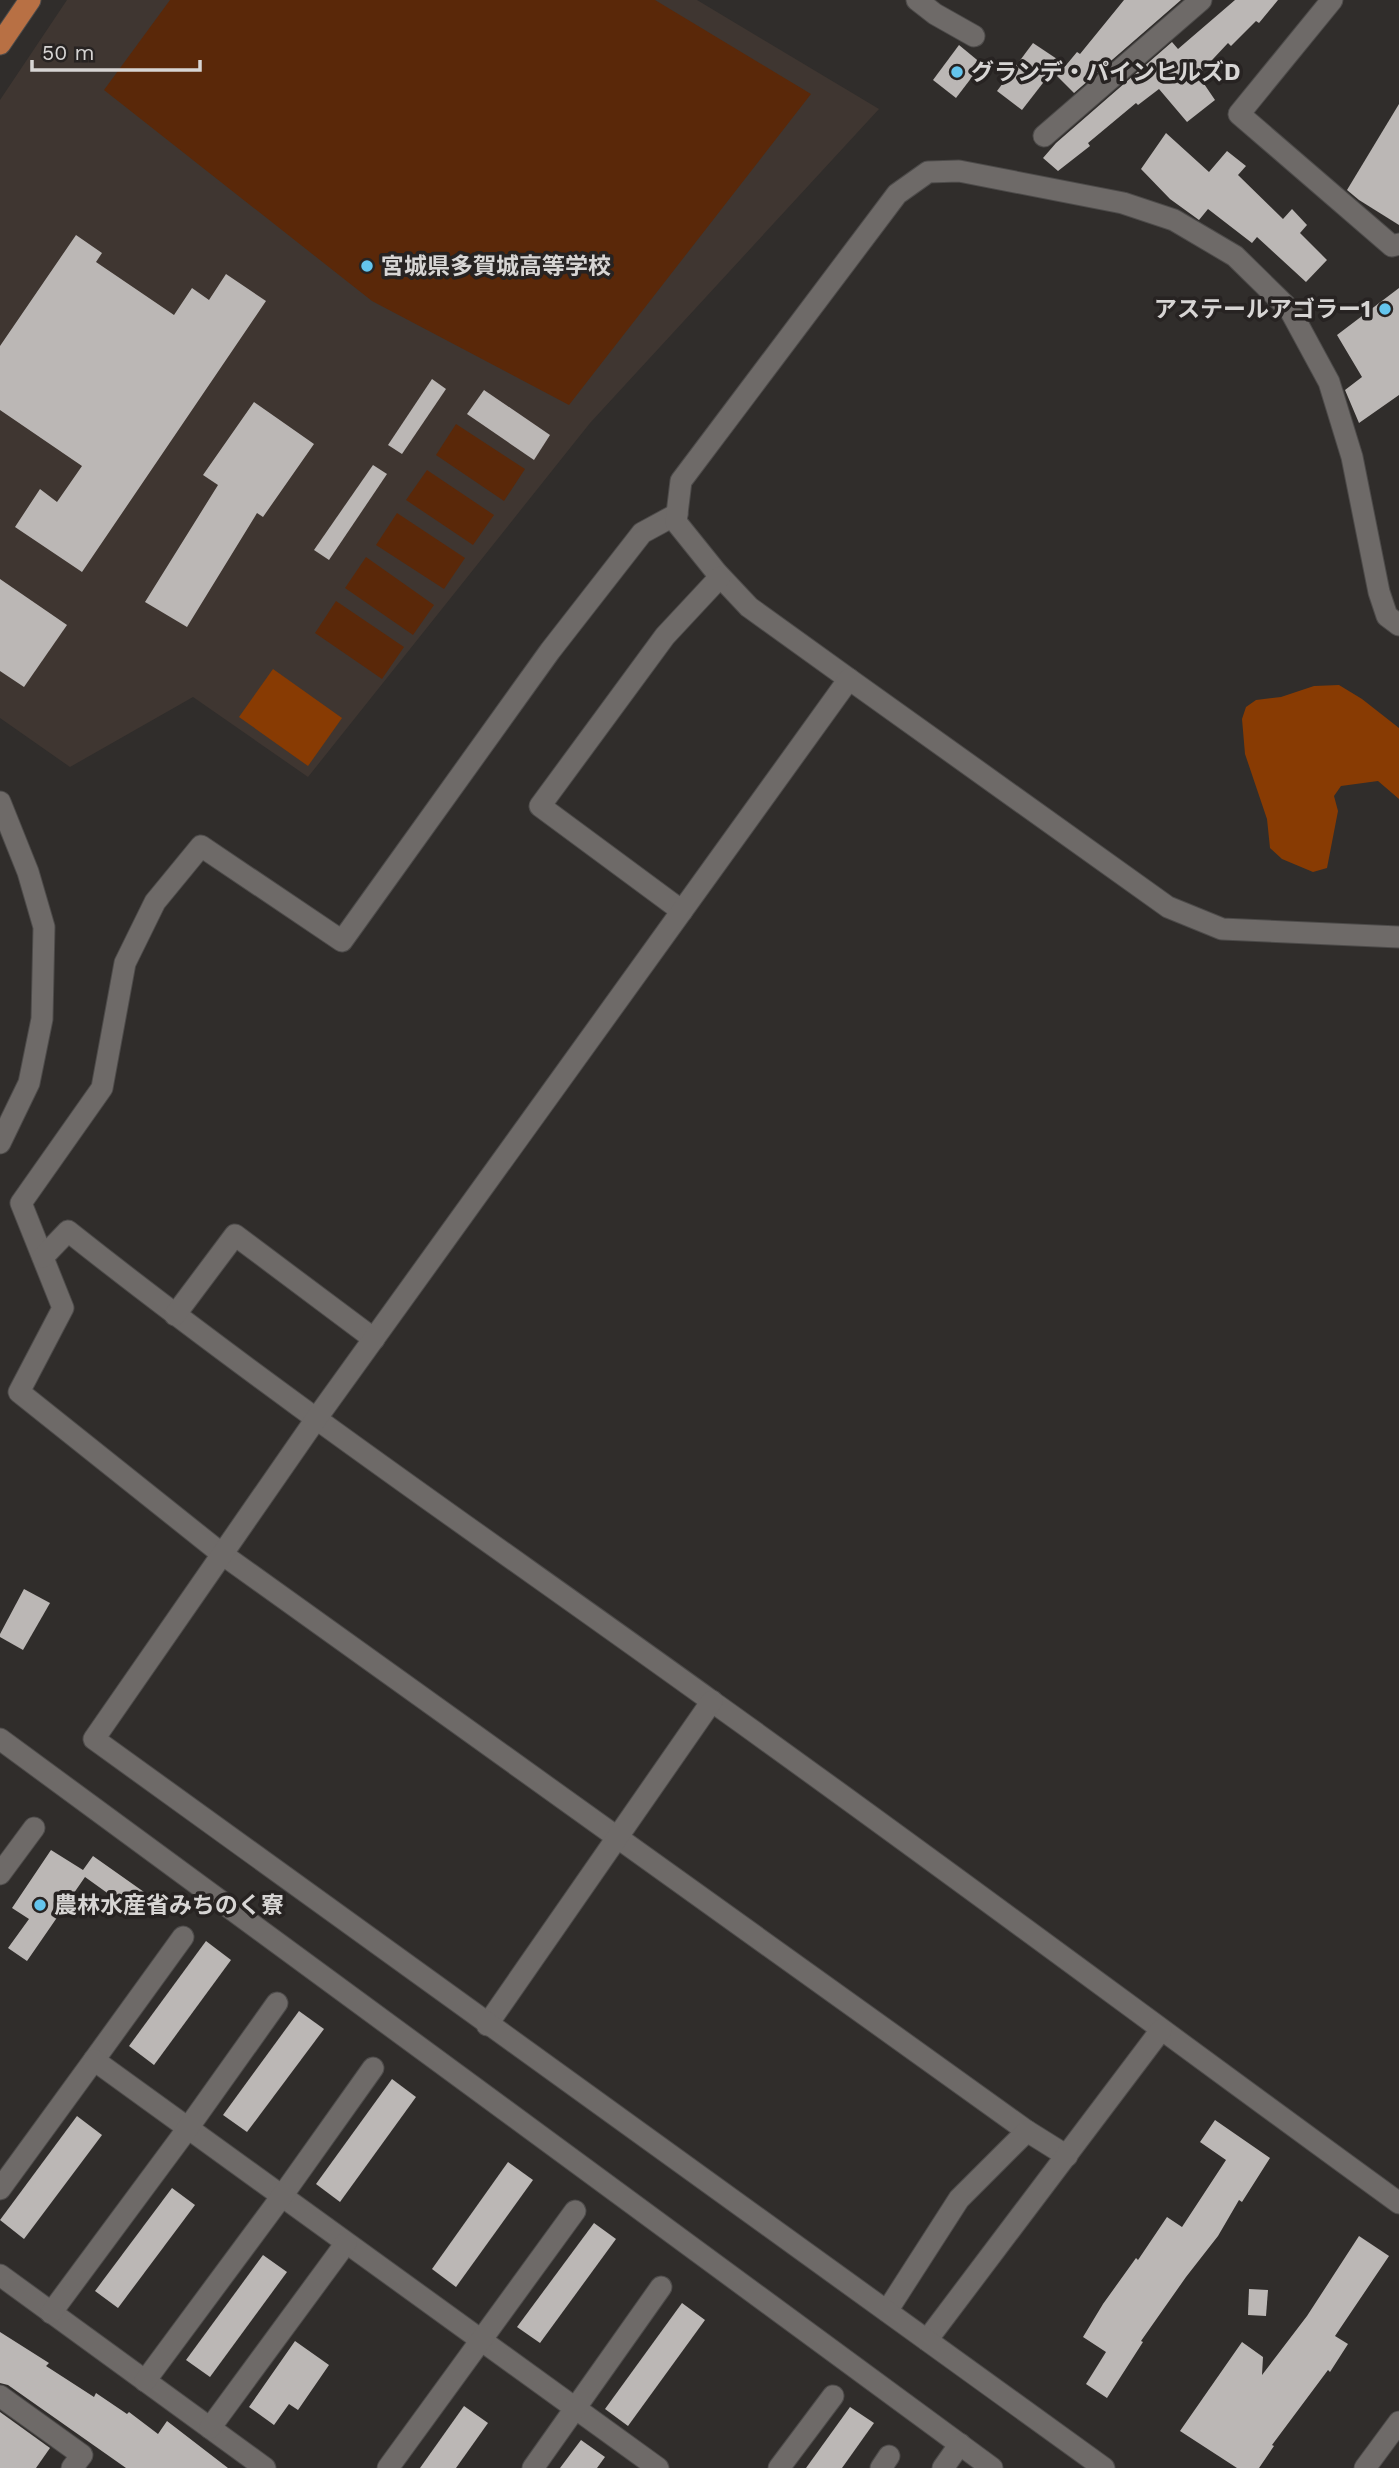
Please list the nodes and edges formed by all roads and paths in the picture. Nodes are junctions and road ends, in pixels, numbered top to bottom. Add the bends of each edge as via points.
1 (30, 0) edge
2 (918, 0) edge
3 (1202, 0) edge
4 (1332, 0) edge
5 (974, 36) dead end
6 (0, 44) edge
7 (1044, 136) dead end
8 (1399, 244) edge
9 (677, 514) junction
10 (720, 577) junction
11 (1399, 625) edge
12 (849, 678) junction
13 (0, 802) edge
14 (682, 911) junction
15 (1399, 937) edge
16 (0, 1143) edge
17 (43, 1257) junction
18 (175, 1315) junction
19 (373, 1339) junction
20 (316, 1419) junction
21 (222, 1554) junction
22 (712, 1701) junction
23 (0, 1740) edge
24 (34, 1828) dead end
25 (618, 1836) junction
26 (0, 1874) edge
27 (183, 1937) dead end
28 (277, 2003) dead end
29 (487, 2025) junction
30 (1161, 2030) junction
31 (94, 2060) junction
32 (373, 2068) dead end
33 (188, 2128) junction
34 (1027, 2131) junction
35 (1067, 2156) junction
36 (0, 2189) edge
37 (282, 2196) junction
38 (1399, 2203) edge
39 (575, 2211) dead end
40 (346, 2243) junction
41 (0, 2275) edge
42 (661, 2287) dead end
43 (887, 2311) junction
44 (51, 2313) junction
45 (927, 2340) junction
46 (482, 2341) junction
47 (145, 2381) junction
48 (0, 2396) edge
49 (832, 2396) dead end
50 (576, 2409) junction
51 (1399, 2422) edge
52 (210, 2428) junction
53 (960, 2444) junction
54 (656, 2467) edge
55 (72, 2468) edge
56 (265, 2468) edge
57 (388, 2468) edge
58 (533, 2468) edge
59 (779, 2468) edge
60 (943, 2468) edge
61 (992, 2468) edge
62 (1104, 2468) edge
63 (1365, 2468) edge

1 - 6 main road
2 - 5 street
3 - 7 street
4 - 8 street via 1240,114 1392,246
9 - 10 street via 676,522
9 - 11 street via 681,481 897,194 928,172 959,171 1123,203 1174,220 1234,256 1290,310 1329,383 1352,457 1380,592 1387,616
9 - 17 street via 642,533 625,554 342,941 201,846 156,902 125,962 102,1088 21,1203
10 - 12 street via 748,607
10 - 14 street via 665,636 540,806
12 - 14 street
12 - 15 street via 1168,908 1222,929
13 - 16 street via 44,928 42,1019 29,1083
14 - 19 street
17 - 18 street via 68,1231
17 - 21 street via 64,1308 19,1392
18 - 19 street via 235,1235
18 - 20 street
19 - 20 street
20 - 21 street
20 - 22 street
21 - 25 street
21 - 29 street via 94,1739
22 - 25 street
22 - 30 street
23 - 53 street
24 - 26 street
25 - 29 street
25 - 34 street
27 - 31 street
28 - 33 street
29 - 43 street
30 - 35 street
30 - 38 street
31 - 33 street
31 - 36 street
32 - 37 street
33 - 37 street
33 - 44 street
34 - 35 street
34 - 43 street via 959,2199
35 - 45 street
37 - 40 street
37 - 47 street
39 - 46 street
40 - 46 street
40 - 52 street
41 - 44 street
42 - 50 street
43 - 45 street
44 - 47 street
45 - 62 street
46 - 50 street
46 - 57 street
47 - 52 street
48 - 55 street via 82,2455
49 - 59 street
50 - 54 street
50 - 58 street
51 - 63 street
52 - 56 street
53 - 60 street
53 - 61 street

